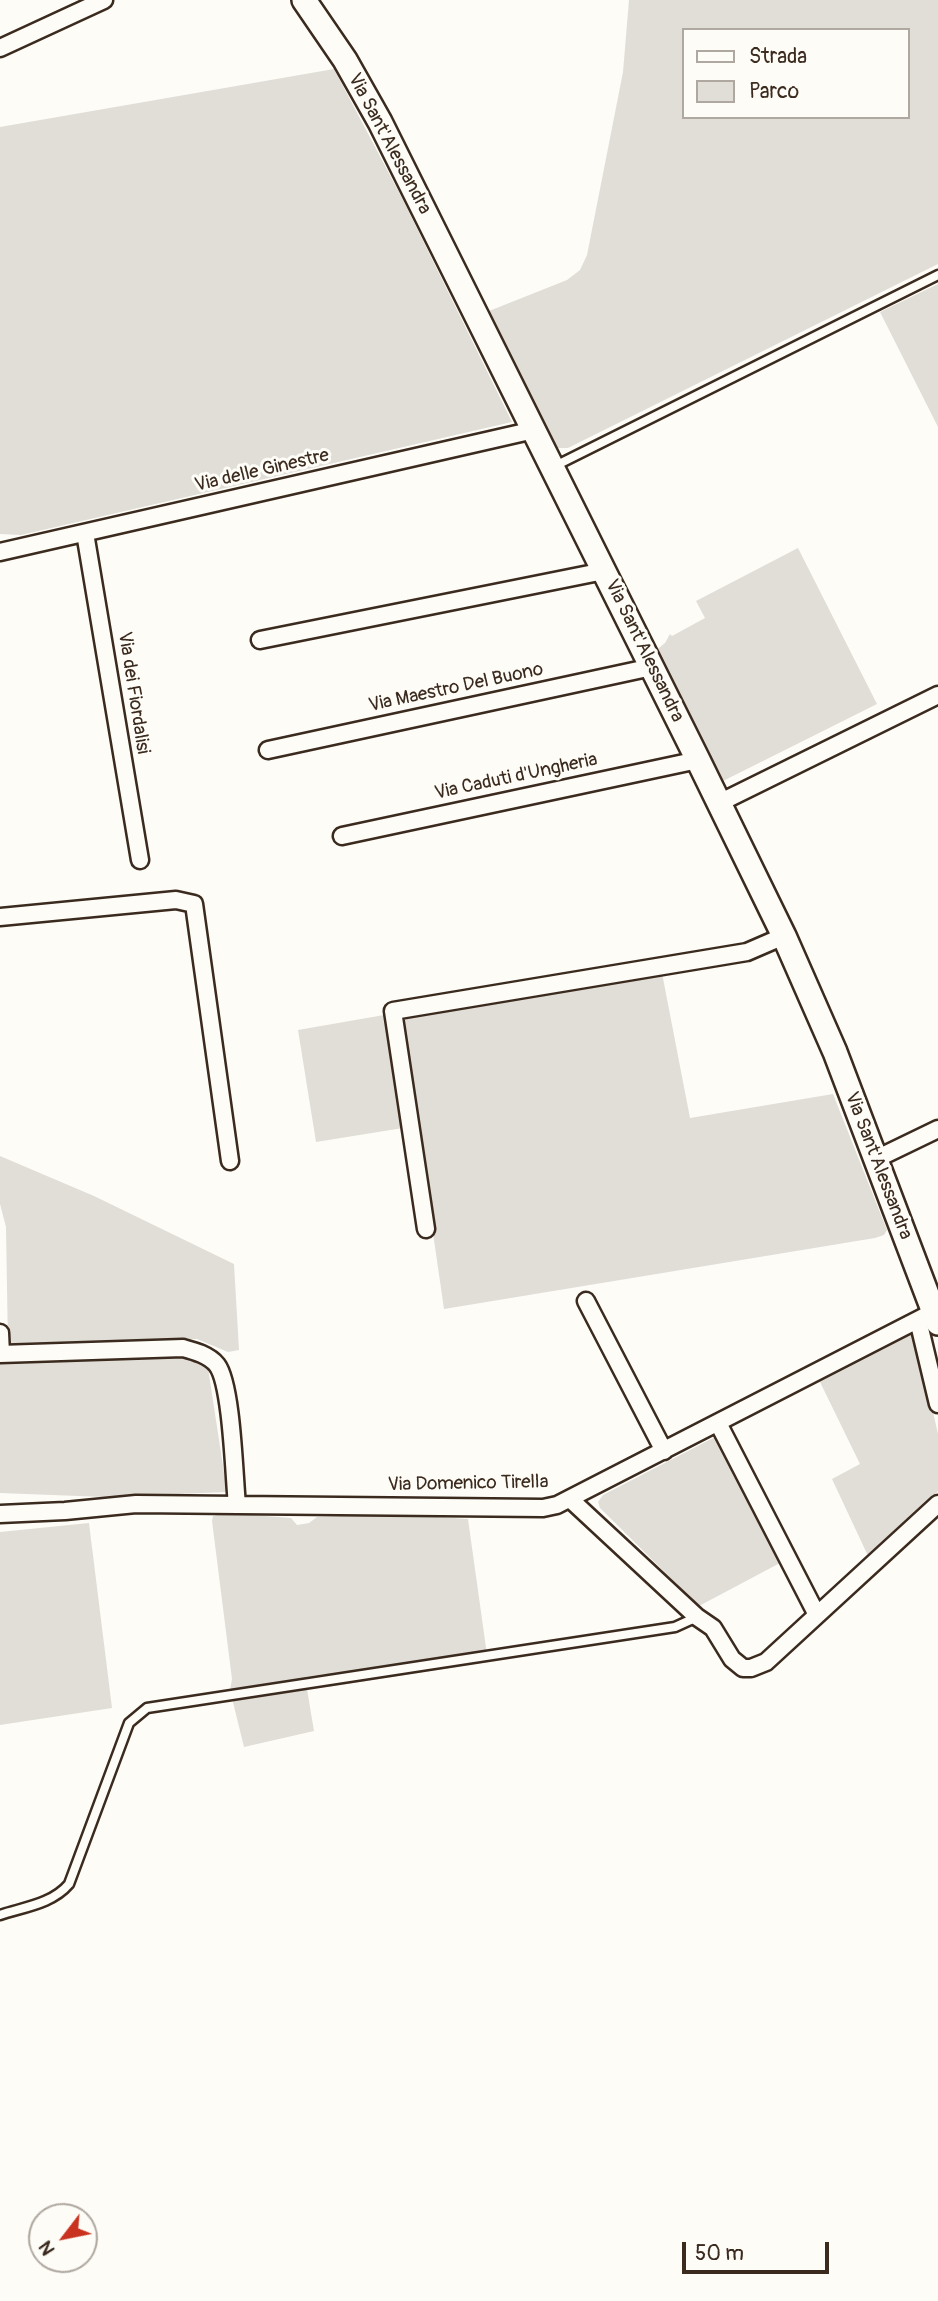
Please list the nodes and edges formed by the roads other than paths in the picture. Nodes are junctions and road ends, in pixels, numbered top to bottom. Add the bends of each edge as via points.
1 (104, 0) edge
2 (304, 0) edge
3 (0, 48) edge
4 (938, 275) edge
5 (534, 430) junction
6 (552, 467) junction
7 (85, 533) junction
8 (2, 549) edge
9 (604, 571) junction
10 (261, 640) dead end
11 (652, 667) junction
12 (938, 695) edge
13 (268, 750) dead end
14 (698, 760) junction
15 (719, 803) junction
16 (342, 836) dead end
17 (140, 860) dead end
18 (0, 917) edge
19 (784, 936) junction
20 (938, 1129) edge
21 (876, 1159) junction
22 (230, 1161) dead end
23 (426, 1229) dead end
24 (586, 1301) dead end
25 (930, 1318) edge
26 (0, 1333) edge
27 (1, 1354) edge
28 (938, 1404) edge
29 (718, 1423) junction
30 (663, 1451) junction
31 (570, 1499) junction
32 (938, 1504) edge
33 (237, 1505) junction
34 (0, 1514) edge
35 (817, 1615) junction
36 (697, 1617) junction
37 (0, 1915) edge

1 - 3 street
2 - 5 street, Via Sant'Alessandra via 380,122
4 - 6 lane
5 - 6 street, Via Sant'Alessandra
5 - 7 street, Via delle Ginestre
6 - 9 street, Via Sant'Alessandra
7 - 8 street, Via delle Ginestre
7 - 17 street, Via dei Fiordalisi
9 - 10 street
9 - 11 street, Via Sant'Alessandra
11 - 13 street, Via Maestro Del Buono
11 - 14 street, Via Sant'Alessandra
12 - 15 street
14 - 15 street, Via Sant'Alessandra
14 - 16 street, Via Caduti d'Ungheria
15 - 19 street, Via Sant'Alessandra
18 - 22 street via 176,900 194,904
19 - 21 street, Via Sant'Alessandra
19 - 23 street via 747,952 393,1011
20 - 21 street
21 - 25 street, Via Sant'Alessandra
24 - 30 street
25 - 28 street
25 - 29 street, Via Domenico Tirella
26 - 27 street
27 - 33 street via 183,1348 201,1354 217,1365 227,1392
29 - 30 street, Via Domenico Tirella
29 - 35 street
30 - 31 street, Via Domenico Tirella
31 - 33 street, Via Domenico Tirella via 543,1508
31 - 36 street
32 - 35 street
33 - 34 street, Via Domenico Tirella via 136,1504
35 - 36 street via 766,1661 751,1668 732,1659 713,1628
36 - 37 lane via 676,1627 147,1708 129,1723 69,1884 48,1900

